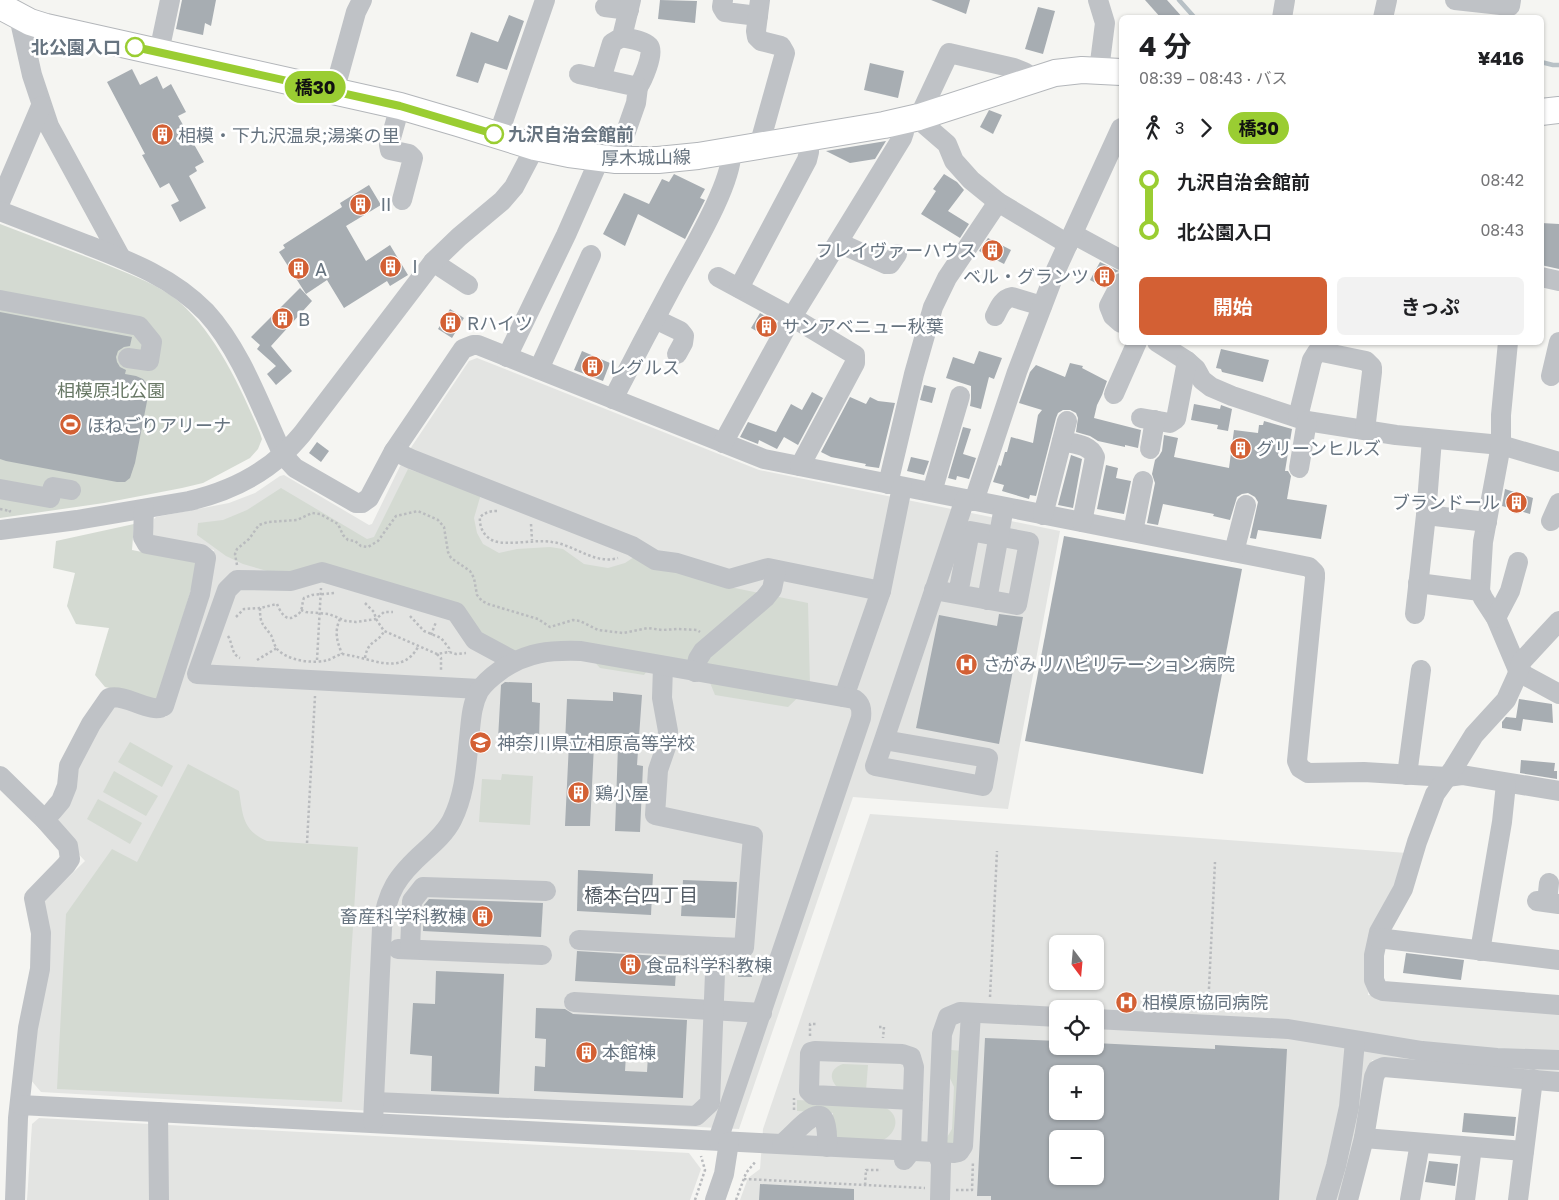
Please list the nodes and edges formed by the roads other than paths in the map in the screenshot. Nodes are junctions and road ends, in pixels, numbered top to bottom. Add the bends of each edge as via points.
1 (170, 0) edge
2 (362, 0) edge
3 (545, 0) edge
4 (723, 0) edge
5 (1098, 0) edge
6 (1285, 0) edge
7 (1387, 0) edge
8 (1449, 4) edge
9 (630, 5) edge
10 (1515, 5) edge
11 (605, 7) dead end
12 (759, 8) edge
13 (10, 11) edge
14 (1282, 15) edge
15 (1384, 15) edge
16 (622, 37) junction
17 (159, 52) junction
18 (1110, 71) edge
19 (579, 74) dead end
20 (601, 79) junction
21 (1035, 79) junction
22 (638, 88) junction
23 (334, 92) junction
24 (41, 106) junction
25 (400, 106) junction
26 (1559, 110) edge
27 (1544, 112) edge
28 (910, 119) junction
29 (1119, 132) edge
30 (498, 136) junction
31 (809, 138) junction
32 (759, 146) junction
33 (535, 147) junction
34 (731, 151) junction
35 (607, 159) junction
36 (402, 200) dead end
37 (0, 202) edge
38 (998, 202) junction
39 (0, 211) edge
40 (1071, 239) junction
41 (839, 243) junction
42 (897, 254) dead end
43 (591, 255) dead end
44 (121, 258) junction
45 (1119, 259) edge
46 (433, 262) junction
47 (718, 277) dead end
48 (1544, 278) edge
49 (1559, 280) edge
50 (468, 284) dead end
51 (1119, 286) edge
52 (738, 288) junction
53 (0, 300) edge
54 (1042, 306) junction
55 (995, 316) dead end
56 (792, 317) junction
57 (655, 319) junction
58 (1119, 321) edge
59 (1559, 342) edge
60 (1136, 345) edge
61 (1162, 345) edge
62 (1508, 345) edge
63 (1353, 350) edge
64 (677, 354) dead end
65 (507, 357) junction
66 (128, 358) dead end
67 (1187, 361) junction
68 (539, 369) junction
69 (1551, 376) dead end
70 (1114, 394) dead end
71 (960, 396) dead end
72 (613, 399) junction
73 (1303, 419) junction
74 (1067, 421) dead end
75 (1365, 430) junction
76 (1432, 439) junction
77 (1062, 441) junction
78 (723, 443) junction
79 (1501, 445) junction
80 (1150, 449) dead end
81 (394, 450) junction
82 (283, 455) junction
83 (1559, 462) edge
84 (800, 466) junction
85 (1300, 468) dead end
86 (1144, 481) dead end
87 (895, 485) junction
88 (0, 489) edge
89 (71, 490) dead end
90 (932, 492) junction
91 (969, 500) junction
92 (1246, 505) dead end
93 (1004, 507) junction
94 (144, 509) junction
95 (17, 512) edge
96 (1044, 515) junction
97 (1426, 515) junction
98 (1082, 522) junction
99 (1487, 522) junction
100 (1133, 532) junction
101 (999, 536) junction
102 (1234, 552) junction
103 (1518, 562) dead end
104 (776, 570) junction
105 (1418, 583) junction
106 (934, 590) junction
107 (881, 591) junction
108 (1480, 591) junction
109 (958, 594) junction
110 (987, 600) junction
111 (1414, 614) dead end
112 (1496, 618) junction
113 (1559, 621) edge
114 (514, 661) junction
115 (663, 666) junction
116 (1421, 670) dead end
117 (1518, 670) junction
118 (695, 672) junction
119 (480, 689) junction
120 (1559, 694) edge
121 (844, 697) junction
122 (884, 740) junction
123 (1407, 775) junction
124 (0, 776) edge
125 (1447, 777) junction
126 (1506, 784) junction
127 (1559, 792) edge
128 (45, 820) junction
129 (546, 891) dead end
130 (1378, 938) junction
131 (579, 940) dead end
132 (716, 947) junction
133 (382, 948) junction
134 (410, 949) junction
135 (1480, 950) junction
136 (542, 956) dead end
137 (1559, 960) edge
138 (574, 1002) dead end
139 (1559, 1005) edge
140 (713, 1010) junction
141 (762, 1013) junction
142 (971, 1013) junction
143 (1049, 1017) edge
144 (1104, 1019) edge
145 (1355, 1041) junction
146 (1559, 1060) edge
147 (914, 1067) junction
148 (941, 1068) junction
149 (1533, 1079) junction
150 (1559, 1082) edge
151 (913, 1100) junction
152 (375, 1102) junction
153 (20, 1105) junction
154 (158, 1112) junction
155 (674, 1116) junction
156 (373, 1122) junction
157 (673, 1137) junction
158 (1364, 1138) junction
159 (724, 1141) junction
160 (1420, 1142) junction
161 (782, 1144) junction
162 (1472, 1146) junction
163 (836, 1147) junction
164 (911, 1151) junction
165 (1524, 1151) junction
166 (937, 1152) junction
167 (941, 1193) edge
168 (15, 1200) edge
169 (159, 1200) edge
170 (715, 1200) edge
171 (1326, 1200) edge
172 (1348, 1200) edge
173 (1410, 1200) edge
174 (1465, 1200) edge
175 (1518, 1200) edge

1 - 17 street
2 - 23 street
3 - 30 street
4 - 12 street via 725,12
5 - 18 street via 1105,24
6 - 14 street
7 - 15 street
8 - 10 street
9 - 11 street
9 - 16 street
12 - 32 street via 757,37 781,46 785,53
13 - 17 main road, 厚木城山線 via 46,27
13 - 24 street
16 - 20 street via 612,42
16 - 22 street via 644,44 651,50
17 - 23 main road, 厚木城山線
18 - 21 main road, 厚木城山線 via 1065,72
19 - 20 street
20 - 22 street
21 - 28 main road, 厚木城山線
21 - 28 street via 1014,68 949,53
22 - 35 street via 636,103
23 - 25 main road, 厚木城山線
24 - 37 street
24 - 44 street
25 - 30 main road, 厚木城山線
25 - 36 street via 390,150 413,158
26 - 27 main road
28 - 31 main road, 厚木城山線
28 - 38 street via 924,125 947,144 959,168
28 - 41 street
29 - 40 street
30 - 33 main road, 厚木城山線
31 - 32 main road, 厚木城山線
31 - 52 street via 807,160
32 - 34 main road, 厚木城山線
33 - 35 main road, 厚木城山線
33 - 46 street via 523,172 502,201
34 - 35 main road, 厚木城山線 via 658,160
34 - 57 street via 729,169 712,212
35 - 65 street via 596,166
38 - 40 street
38 - 87 street via 947,278 933,307 914,374
39 - 44 street
40 - 45 street
40 - 54 street
41 - 42 street via 886,264 890,264
41 - 56 street
43 - 68 street
44 - 82 street via 167,280 206,313 234,351
46 - 50 street
46 - 82 street
47 - 52 street
48 - 49 street
51 - 58 street via 1109,306
52 - 56 street
53 - 66 street via 139,326 152,342 149,361
54 - 55 street via 1012,297 1003,302
54 - 91 street
56 - 78 street
56 - 84 street via 855,355 856,360
57 - 64 street via 684,336
57 - 72 street
59 - 69 street
60 - 70 street
61 - 67 street
62 - 79 street
63 - 73 street via 1317,352 1314,355
63 - 75 street via 1372,367
65 - 68 street
65 - 81 street via 478,345 463,349
67 - 73 street via 1210,388
67 - 80 street via 1176,420 1170,423 1148,419
68 - 72 street
71 - 90 street
72 - 78 street
73 - 75 street
73 - 85 street
74 - 77 street
75 - 76 street
76 - 79 street
76 - 97 street
77 - 96 street
77 - 98 street via 1090,449 1094,457
78 - 84 street via 764,459
79 - 83 street
79 - 99 street
81 - 82 street via 369,498 362,503 356,503 295,468
81 - 104 street via 540,518 632,546 655,560 729,578 768,568
82 - 94 street via 250,478 202,498
84 - 87 street
86 - 100 street
87 - 90 street
87 - 107 street
88 - 95 street
89 - 95 street via 53,487 50,498
90 - 91 street
91 - 93 street
91 - 106 street
92 - 102 street
93 - 96 street
93 - 101 street
94 - 95 street via 77,520
94 - 128 street via 142,537 147,544 201,554 206,558 200,594 164,706 157,708 109,698 69,766 67,786 61,801
96 - 98 street
97 - 99 street
97 - 105 street
98 - 100 street
99 - 108 street
100 - 102 street
101 - 109 street via 970,531
101 - 110 street
101 - 110 street via 1029,542 1017,605
102 - 123 street via 1313,569 1315,578 1298,765 1308,773
103 - 112 street via 1510,591
104 - 107 street
104 - 118 street via 772,589 765,598 703,651
105 - 108 street
105 - 111 street
106 - 109 street
106 - 122 street
107 - 121 street
108 - 112 street
109 - 110 street
112 - 117 street
113 - 117 street via 1522,661
114 - 115 street via 532,654 565,651
114 - 119 street
114 - 119 street via 475,640 456,612 322,572 291,581 237,580 227,590 197,674 316,671
115 - 118 street
115 - 132 street via 662,698 668,744 658,770 655,815 753,836 744,948
116 - 123 street
117 - 120 street
117 - 125 street via 1506,700 1474,735
118 - 121 street
119 - 133 street via 471,718 459,805 443,833 401,875 391,891 385,906
121 - 141 street via 859,703 861,718
122 - 122 street via 988,758 983,786 875,766
123 - 125 street
124 - 128 street
125 - 126 street via 1462,776
125 - 130 street via 1435,794 1416,842 1403,889 1381,926
126 - 127 street
126 - 135 street
128 - 153 street via 68,846 70,859 34,898 41,933 40,969 28,1028
129 - 134 street via 423,887 412,901
130 - 135 street
130 - 139 street via 1374,980 1382,991
131 - 132 street
132 - 140 street
133 - 134 street
133 - 152 street
134 - 136 street
135 - 137 street
138 - 140 street
140 - 141 street
140 - 155 street via 710,1103 696,1116
141 - 159 street
142 - 143 street
142 - 148 street via 960,1012 948,1017 942,1034
142 - 166 street via 963,1146 959,1152
144 - 145 street via 1265,1027
145 - 146 street via 1497,1058
145 - 171 street via 1349,1107
147 - 148 street
147 - 151 street
147 - 151 street via 914,1062 907,1055 815,1051 810,1054 809,1091 813,1095
148 - 166 street
149 - 150 street
149 - 158 street via 1384,1067 1377,1070 1374,1077
149 - 165 street
151 - 164 street
152 - 155 street
152 - 156 street
153 - 154 street
153 - 168 street
154 - 156 street
154 - 169 street
155 - 157 street
156 - 157 street
157 - 159 street
158 - 160 street
158 - 172 street
159 - 161 street
159 - 170 street via 724,1174
160 - 162 street
160 - 173 street
161 - 163 street
161 - 163 street via 805,1121 817,1116 826,1123
162 - 165 street
162 - 174 street
163 - 164 street
164 - 166 street
165 - 175 street
166 - 167 street via 942,1164

